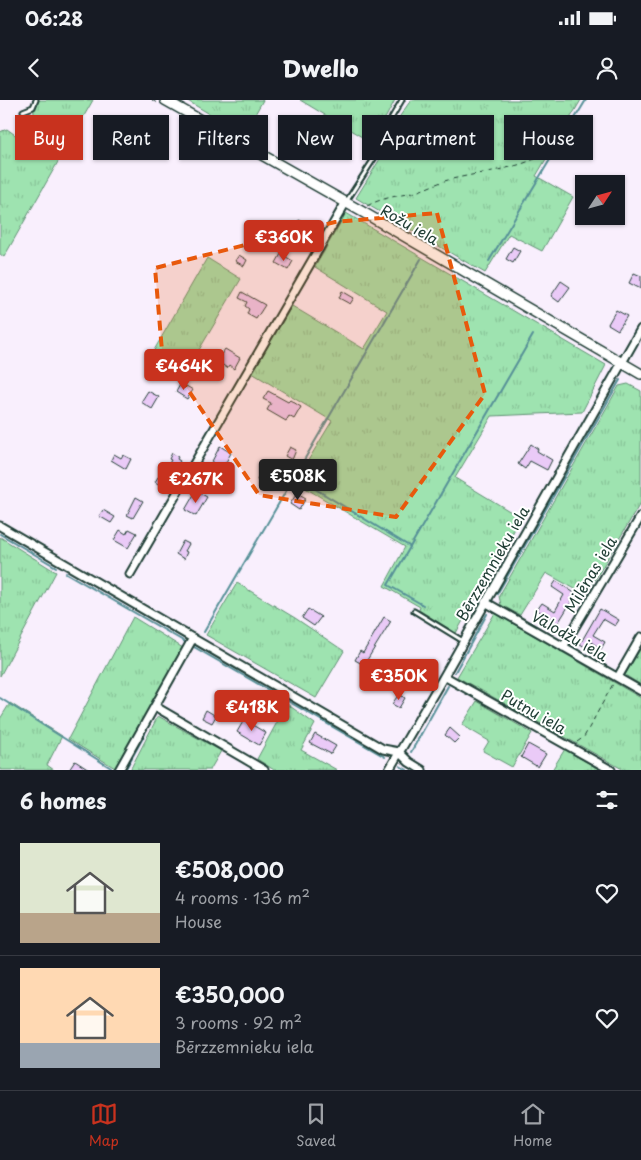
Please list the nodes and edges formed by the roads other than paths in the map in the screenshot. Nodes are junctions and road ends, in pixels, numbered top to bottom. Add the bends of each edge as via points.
1 (36, 100) edge
2 (165, 100) edge
3 (402, 100) edge
4 (23, 111) dead end
5 (346, 202) junction
6 (641, 328) edge
7 (620, 366) junction
8 (641, 374) edge
9 (641, 516) edge
10 (0, 526) edge
11 (130, 574) dead end
12 (485, 602) junction
13 (414, 611) dead end
14 (641, 637) edge
15 (193, 638) junction
16 (464, 641) junction
17 (563, 646) junction
18 (444, 676) junction
19 (618, 677) junction
20 (641, 691) edge
21 (156, 707) junction
22 (399, 752) junction
23 (119, 770) edge
24 (264, 770) edge
25 (389, 770) edge
26 (422, 770) edge
27 (611, 770) edge

1 - 4 lane via 32,107
2 - 5 street, Rožu iela
3 - 5 lane via 377,154
5 - 7 street, Rožu iela
5 - 11 street
6 - 7 street, Bērzzemnieku iela
7 - 8 street, Rožu iela
7 - 12 street, Bērzzemnieku iela
9 - 17 street, Milēnas iela
10 - 15 street
12 - 16 street, Bērzzemnieku iela
12 - 17 street, Vālodžu iela
13 - 16 lane
14 - 19 street
15 - 21 street
15 - 22 street via 383,749
16 - 18 street, Bērzzemnieku iela
17 - 19 street, Vālodžu iela
18 - 22 street, Bērzzemnieku iela
18 - 27 street, Putnu iela
19 - 20 street, Vālodžu iela
21 - 23 street
21 - 24 street
22 - 25 street, Bērzzemnieku iela
22 - 26 street

